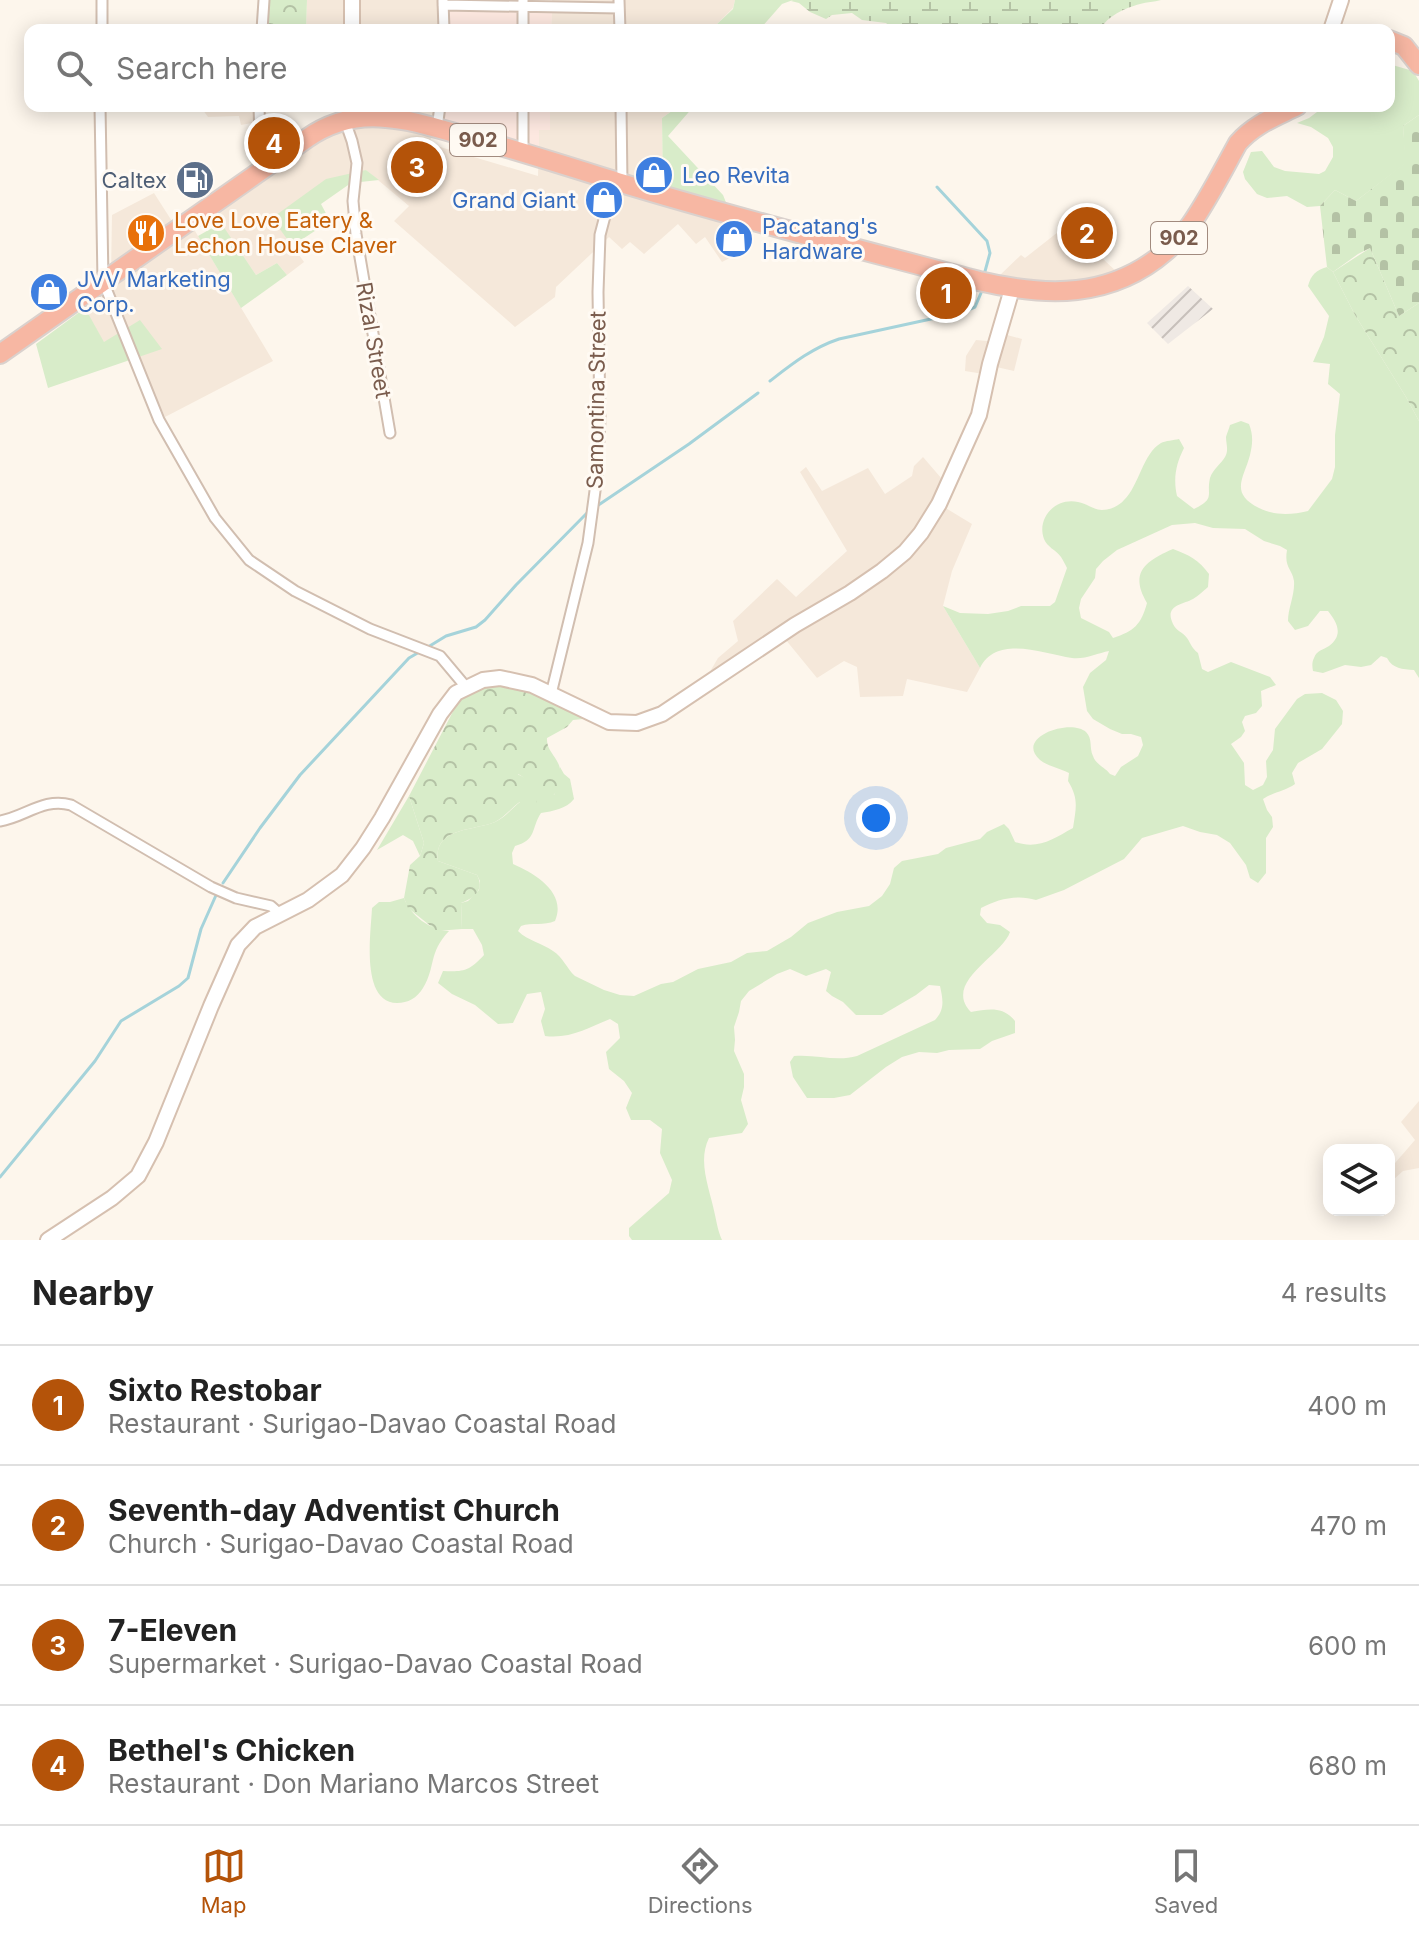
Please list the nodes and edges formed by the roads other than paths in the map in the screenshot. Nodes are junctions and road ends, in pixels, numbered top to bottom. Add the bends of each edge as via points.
1 (102, 0) edge
2 (264, 0) edge
3 (352, 0) edge
4 (1341, 0) edge
5 (443, 2) edge
6 (523, 3) edge
7 (619, 4) edge
8 (102, 24) edge
9 (262, 24) edge
10 (352, 24) edge
11 (444, 24) edge
12 (523, 24) edge
13 (620, 24) edge
14 (1333, 24) edge
15 (1395, 42) edge
16 (1419, 65) edge
17 (100, 112) edge
18 (259, 112) edge
19 (439, 112) edge
20 (523, 112) edge
21 (621, 112) edge
22 (1271, 112) edge
23 (1284, 112) edge
24 (345, 113) edge
25 (1263, 122) junction
26 (437, 128) junction
27 (523, 152) junction
28 (261, 171) junction
29 (622, 183) junction
30 (103, 281) junction
31 (1012, 289) junction
32 (0, 354) edge
33 (390, 433) dead end
34 (466, 687) junction
35 (551, 694) junction
36 (0, 821) edge
37 (280, 914) junction
38 (48, 1240) edge

1 - 8 street
2 - 9 street
3 - 10 street
4 - 14 street
5 - 6 street
5 - 11 street
6 - 7 street
6 - 12 street
7 - 13 street
15 - 16 highway
17 - 30 street
18 - 28 street
19 - 26 street
20 - 27 street
21 - 29 street, Samontina Street
22 - 25 street
23 - 25 highway, 902
24 - 26 highway, 902
24 - 28 highway, 902
24 - 33 street, Rizal Street via 357,163 356,234
25 - 31 highway, 902 via 1238,143 1190,225 1150,264 1087,289
26 - 27 highway, 902
27 - 29 highway, 902
28 - 30 highway, 902
29 - 31 highway, 902
29 - 35 street, Samontina Street via 600,235 600,420 588,543
30 - 32 highway, 902
30 - 34 street via 159,420 215,518 249,560 295,591 370,629 440,656
31 - 35 street via 974,427 939,504 905,552 850,593 650,719 609,722
34 - 35 street via 500,678
34 - 37 street via 448,701 382,818 342,875
36 - 37 street via 51,803 71,805 211,887 271,906
37 - 38 street via 255,927 238,945 138,1176

